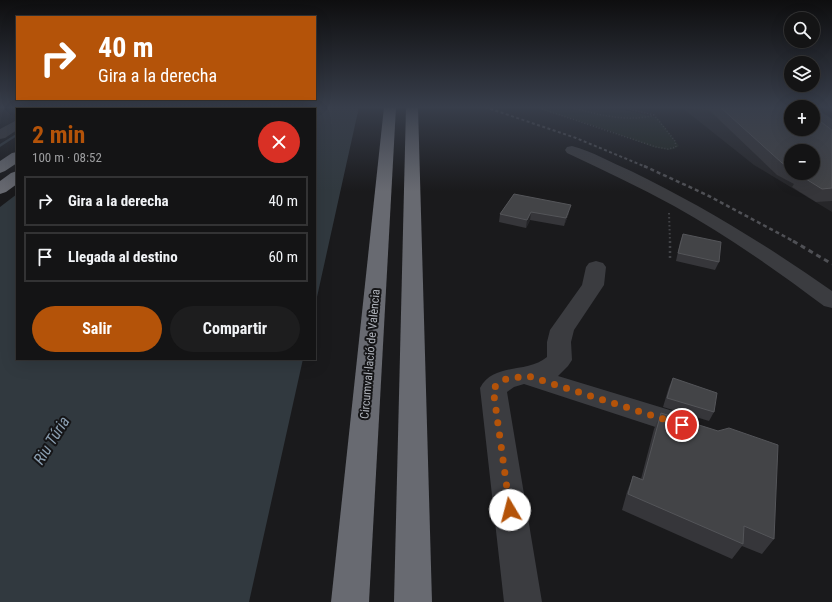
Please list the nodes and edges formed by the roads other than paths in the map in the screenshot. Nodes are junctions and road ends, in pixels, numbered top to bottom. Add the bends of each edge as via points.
1 (388, 135) edge
2 (412, 135) edge
3 (572, 150) dead end
4 (16, 157) edge
5 (0, 168) edge
6 (16, 169) edge
7 (16, 177) edge
8 (0, 181) edge
9 (0, 189) edge
10 (596, 268) dead end
11 (832, 301) edge
12 (528, 376) junction
13 (710, 434) edge
14 (350, 602) edge
15 (413, 602) edge
16 (523, 602) edge

1 - 14 highway, Circumval·lació de València
2 - 15 highway
3 - 11 street via 686,206
4 - 5 highway
6 - 8 highway
7 - 9 highway
10 - 12 street via 593,285 562,330 558,360 548,370
12 - 13 street
12 - 16 street via 506,379 493,388

